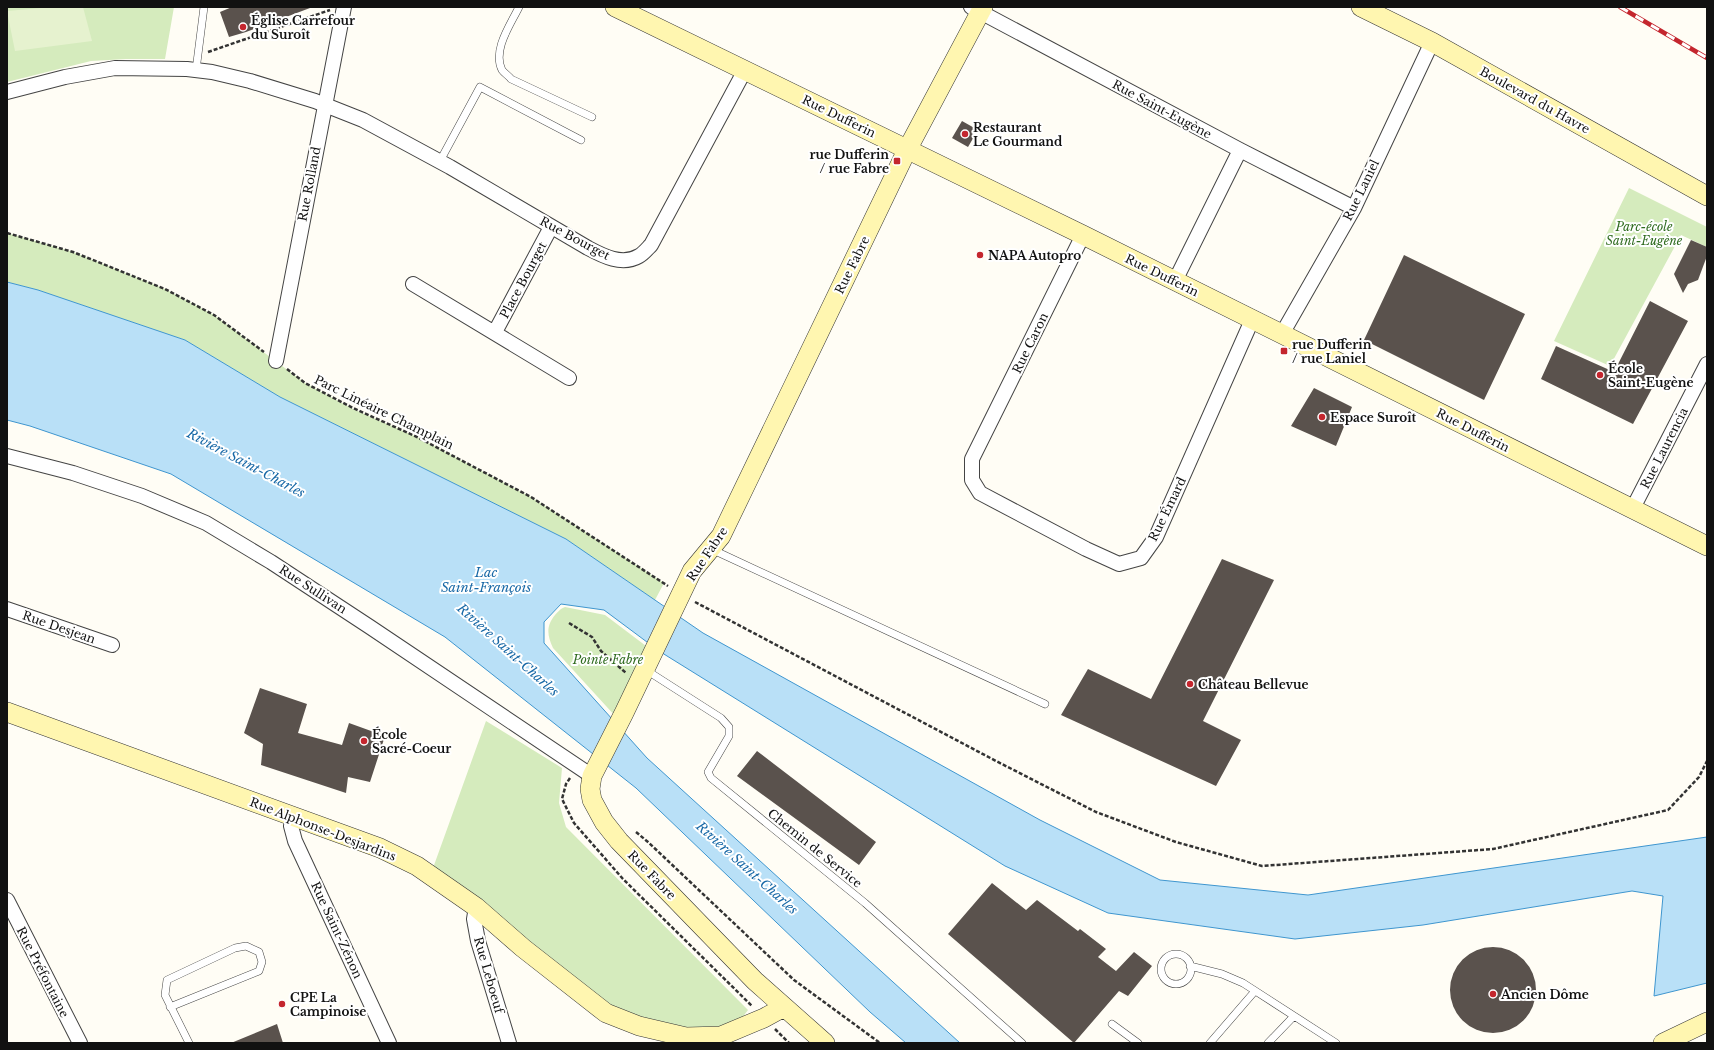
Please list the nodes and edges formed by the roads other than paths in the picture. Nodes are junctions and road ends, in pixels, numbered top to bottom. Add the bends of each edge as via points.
1 (204, 7) edge
2 (519, 7) edge
3 (615, 7) edge
4 (1361, 7) edge
5 (338, 8) edge
6 (978, 9) edge
7 (1432, 42) junction
8 (196, 70) junction
9 (745, 70) junction
10 (7, 92) edge
11 (325, 104) junction
12 (592, 117) dead end
13 (581, 140) dead end
14 (907, 150) junction
15 (1240, 150) junction
16 (440, 161) junction
17 (1707, 196) edge
18 (1354, 208) junction
19 (551, 227) junction
20 (1083, 235) junction
21 (1175, 281) junction
22 (413, 284) dead end
23 (1252, 320) junction
24 (495, 332) junction
25 (1282, 334) junction
26 (276, 361) road end
27 (1707, 364) edge
28 (568, 378) dead end
29 (977, 450) joint
30 (7, 456) edge
31 (1632, 510) junction
32 (1707, 546) edge
33 (711, 548) junction
34 (7, 609) edge
35 (112, 645) dead end
36 (646, 669) junction
37 (1045, 704) dead end
38 (7, 712) edge
39 (592, 776) junction
40 (294, 816) junction
41 (7, 900) edge
42 (476, 907) junction
43 (1190, 966) junction
44 (1255, 991) junction
45 (170, 1007) junction
46 (784, 1007) junction
47 (1294, 1016) junction
48 (1707, 1022) edge
49 (1112, 1024) dead end
50 (1133, 1042) edge
51 (80, 1043) edge
52 (189, 1043) edge
53 (389, 1043) edge
54 (509, 1043) edge
55 (825, 1043) edge
56 (1022, 1043) edge
57 (1210, 1043) edge
58 (1268, 1043) edge
59 (1336, 1043) edge
60 (1663, 1043) edge

1 - 8 lane
2 - 12 lane via 501,48 502,70 511,79
3 - 9 street, Rue Dufferin
4 - 7 street, Boulevard du Havre
5 - 11 street, Rue Rolland
6 - 14 street, Rue Fabre
6 - 15 street, Rue Saint-Eugène
7 - 17 street, Boulevard du Havre
7 - 18 street, Rue Laniel
8 - 10 street, Rue Bourget via 115,68 65,77
8 - 11 street, Rue Bourget via 250,81
9 - 14 street, Rue Dufferin
9 - 19 street, Rue Bourget via 651,245 639,256 626,260 609,258
11 - 16 street, Rue Bourget via 363,120
11 - 26 street, Rue Rolland
13 - 16 lane via 480,87
14 - 20 street, Rue Dufferin
14 - 33 street, Rue Fabre via 722,536
15 - 18 street, Rue Saint-Eugène
15 - 21 street
16 - 19 street, Rue Bourget
18 - 25 street, Rue Laniel
19 - 24 street, Place Bourget
20 - 21 street, Rue Dufferin
20 - 29 street, Rue Caron
21 - 23 street, Rue Dufferin
22 - 24 street, Place Bourget
23 - 25 street, Rue Dufferin
23 - 29 street, Rue Émard via 1156,537 1141,558 1119,564 980,493 972,480 972,459
24 - 28 street, Place Bourget
25 - 31 street, Rue Dufferin
27 - 31 street, Rue Laurencia
30 - 39 street, Rue Sullivan via 72,473 142,496 206,523 271,562
31 - 32 street, Rue Dufferin
33 - 36 street, Rue Fabre via 692,572
33 - 37 lane
34 - 35 street, Rue Desjean
36 - 39 street, Rue Fabre
36 - 56 lane, Chemin de Service via 721,718 729,727 729,736 708,772 711,778 865,903
38 - 40 street, Rue Alphonse-Desjardins
39 - 46 street, Rue Fabre via 592,800 618,841 755,981
40 - 42 street, Rue Alphonse-Desjardins via 380,848 417,866
40 - 53 street, Rue Saint-Zénon via 291,826 295,841
41 - 51 street, Rue Préfontaine
42 - 46 street, Rue Alphonse-Desjardins via 523,948 606,1013 639,1026 686,1037 721,1036
42 - 54 street, Rue Leboeuf via 474,919 478,940
43 - 43 lane via 1186,958 1172,955 1162,964 1162,974 1172,984 1182,983 1189,976
43 - 44 lane via 1222,974
44 - 47 lane
44 - 57 lane
45 - 45 lane via 259,970 262,962 259,952 246,946 234,948 168,980 165,995
45 - 52 lane
46 - 55 street, Rue Fabre
47 - 58 lane
47 - 59 lane
48 - 60 street
49 - 50 lane

